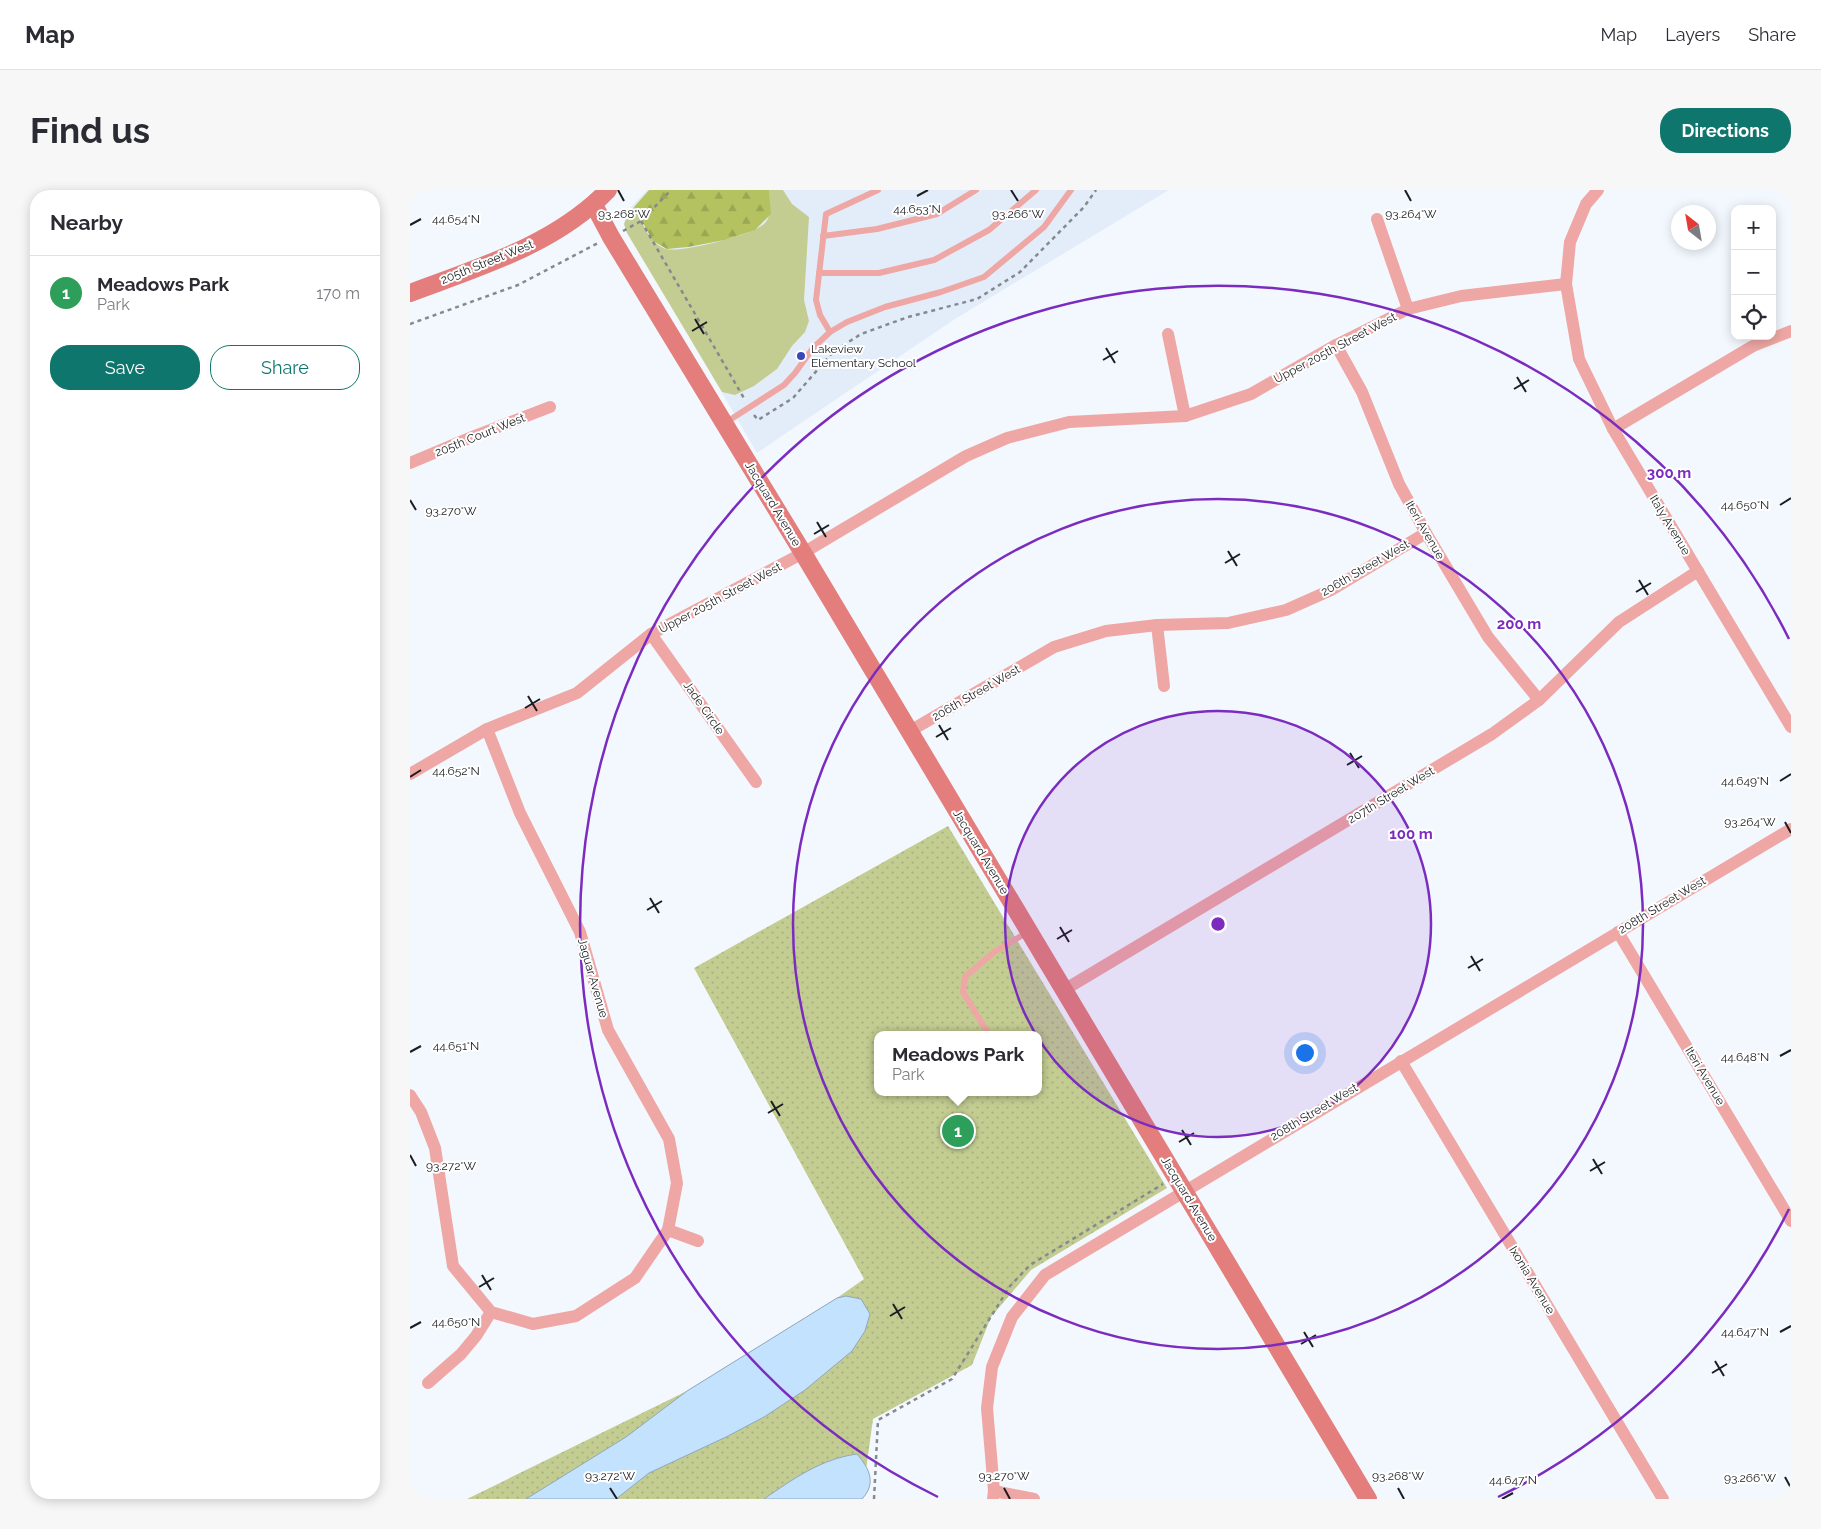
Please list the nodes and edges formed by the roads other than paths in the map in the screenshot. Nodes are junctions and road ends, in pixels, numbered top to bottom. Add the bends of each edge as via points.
1 (608, 190) edge
2 (878, 190) edge
3 (976, 190) edge
4 (1036, 190) edge
5 (1071, 190) edge
6 (1598, 190) edge
7 (594, 205) junction
8 (1377, 220) dead end
9 (823, 236) junction
10 (818, 273) junction
11 (1566, 284) junction
12 (410, 293) edge
13 (1408, 309) junction
14 (1791, 331) edge
15 (830, 332) junction
16 (1168, 334) dead end
17 (1336, 345) junction
18 (550, 407) dead end
19 (1185, 416) junction
20 (725, 423) junction
21 (1613, 429) junction
22 (410, 463) edge
23 (1426, 533) junction
24 (803, 554) junction
25 (1698, 571) junction
26 (1157, 625) junction
27 (651, 634) junction
28 (1164, 686) dead end
29 (1539, 700) junction
30 (1791, 727) edge
31 (487, 729) junction
32 (910, 731) junction
33 (410, 774) edge
34 (756, 782) dead end
35 (1791, 828) edge
36 (1029, 932) junction
37 (1618, 932) junction
38 (1064, 990) junction
39 (987, 1031) edge
40 (1401, 1061) junction
41 (410, 1095) edge
42 (1184, 1191) junction
43 (1791, 1221) edge
44 (668, 1230) junction
45 (698, 1241) dead end
46 (491, 1312) junction
47 (428, 1383) dead end
48 (994, 1495) edge
49 (1034, 1499) edge
50 (1368, 1499) edge
51 (1663, 1499) edge

1 - 7 street, 205th Street West
2 - 9 lane via 826,214
3 - 9 lane via 938,214 877,229
4 - 10 lane via 989,230 934,260 879,273
5 - 15 lane via 1044,227 984,277 867,313
6 - 11 street via 1586,204 1570,242
7 - 12 street, 205th Street West via 553,233 509,255
7 - 20 street, Jacquard Avenue
8 - 13 street
9 - 10 lane
10 - 15 lane via 816,300
11 - 13 street, Upper 205th Street West via 1461,296
11 - 21 street, Italy Avenue via 1579,359
13 - 17 street, Upper 205th Street West
14 - 21 street via 1753,346
15 - 20 lane via 784,385
16 - 19 street
17 - 19 street, Upper 205th Street West via 1251,394
17 - 23 street, Iteri Avenue via 1362,392 1399,484
18 - 22 street, 205th Court West
19 - 24 street, Upper 205th Street West via 1068,422 1007,438 966,456
20 - 24 street, Jacquard Avenue
21 - 25 street, Italy Avenue
23 - 26 street, 206th Street West via 1331,590 1286,610 1228,623
23 - 29 street, Iteri Avenue via 1488,637
24 - 27 street, Upper 205th Street West
24 - 32 street, Jacquard Avenue
25 - 29 street, 207th Street West via 1619,622
25 - 30 street, Italy Avenue
26 - 28 street
26 - 32 street, 206th Street West via 1106,631 1054,647
27 - 31 street, Upper 205th Street West via 577,693
27 - 34 street, Jade Circle
29 - 38 street, 207th Street West via 1492,734
31 - 33 street, Upper 205th Street West
31 - 44 street, Jaguar Avenue via 520,813 580,932 608,1030 669,1140 677,1184
32 - 36 street, Jacquard Avenue
35 - 37 street, 208th Street West
36 - 38 street, Jacquard Avenue
36 - 39 lane via 994,952 966,977 963,992
37 - 40 street, 208th Street West
37 - 43 street, Iteri Avenue
38 - 42 street, Jacquard Avenue
40 - 42 street, 208th Street West
40 - 51 street, Ixonia Avenue
41 - 46 street via 436,1148 453,1266
42 - 48 street, 208th Street West via 1045,1275 1012,1317 992,1367 987,1408
42 - 50 street, Jacquard Avenue
44 - 45 street
44 - 46 street, Jaguar Avenue via 635,1278 576,1316 533,1324
46 - 47 street via 461,1354
48 - 49 street

